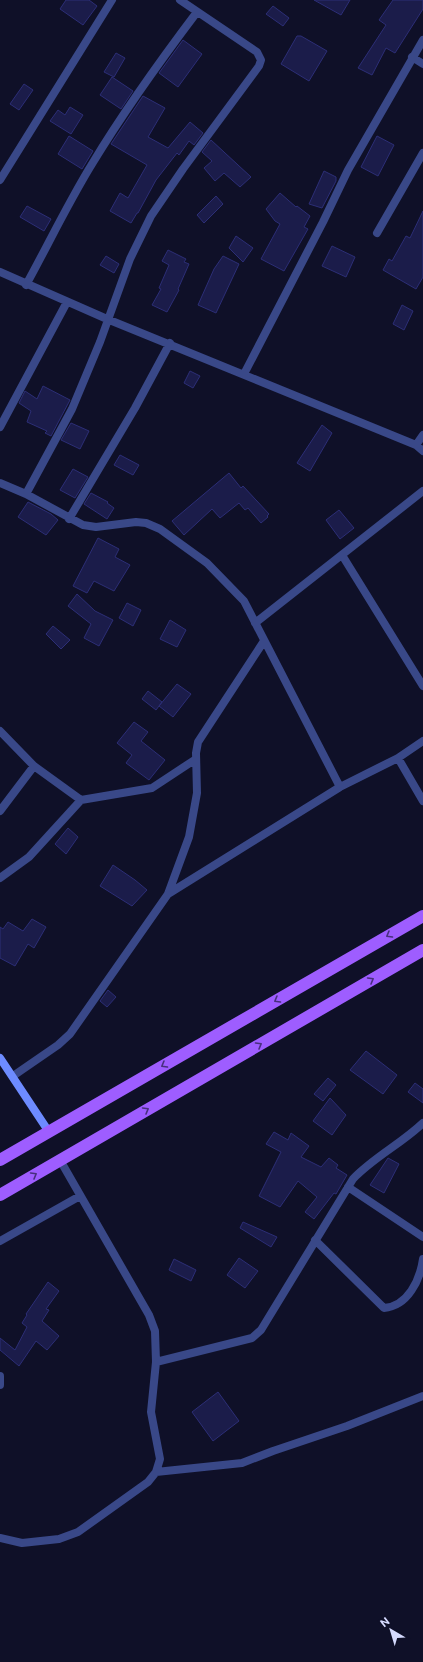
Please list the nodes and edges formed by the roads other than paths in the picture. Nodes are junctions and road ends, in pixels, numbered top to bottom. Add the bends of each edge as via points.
1 (112, 0) edge
2 (180, 0) edge
3 (197, 12) junction
4 (423, 40) edge
5 (412, 57) junction
6 (423, 64) edge
7 (423, 153) edge
8 (0, 180) edge
9 (377, 233) dead end
10 (0, 272) edge
11 (26, 285) junction
12 (67, 302) junction
13 (107, 319) junction
14 (170, 343) junction
15 (244, 374) junction
16 (0, 427) edge
17 (423, 435) edge
18 (416, 445) junction
19 (423, 451) edge
20 (0, 483) edge
21 (423, 491) edge
22 (26, 494) junction
23 (69, 519) junction
24 (342, 555) junction
25 (255, 623) junction
26 (264, 641) junction
27 (423, 686) edge
28 (0, 731) edge
29 (423, 741) edge
30 (398, 758) junction
31 (196, 759) junction
32 (34, 766) junction
33 (340, 787) junction
34 (81, 800) junction
35 (423, 801) edge
36 (0, 811) edge
37 (0, 878) edge
38 (168, 894) junction
39 (423, 916) edge
40 (423, 950) edge
41 (0, 1058) edge
42 (13, 1076) junction
43 (423, 1123) edge
44 (49, 1132) junction
45 (0, 1160) edge
46 (60, 1160) junction
47 (348, 1187) junction
48 (0, 1195) edge
49 (80, 1196) junction
50 (423, 1237) edge
51 (315, 1240) junction
52 (0, 1241) edge
53 (423, 1259) edge
54 (156, 1362) junction
55 (0, 1376) edge
56 (0, 1385) edge
57 (423, 1396) edge
58 (156, 1472) junction
59 (0, 1538) edge

1 - 8 street
2 - 3 street
3 - 11 street via 119,120
3 - 13 street via 257,52 261,60 260,66 151,216 130,258
4 - 5 street
5 - 6 street
5 - 15 street via 348,170 324,222
7 - 9 street
10 - 11 street
11 - 12 street
12 - 13 street
12 - 16 street
13 - 14 street
13 - 22 street via 72,410
14 - 15 street
14 - 23 street
15 - 18 street
17 - 18 street
18 - 19 street
20 - 22 street
21 - 24 street
22 - 23 street
23 - 25 street via 96,527 136,522 160,529 207,563 244,601
24 - 25 street
24 - 27 street
25 - 26 street
26 - 31 street via 198,742
26 - 33 street
28 - 32 street
29 - 30 street
30 - 33 street
30 - 35 street
31 - 34 street via 152,788
31 - 38 street via 196,793 189,837
32 - 34 street
32 - 36 street
33 - 38 street
34 - 37 street via 29,856
38 - 42 street via 70,1034
39 -> 44 main road
46 -> 40 main road
41 - 42 street
42 - 44 street
43 - 47 street via 364,1168
44 - 45 main road
48 -> 46 main road
46 - 49 street
47 - 50 street
47 - 51 street
49 - 52 street
49 - 54 street via 149,1315 155,1332
51 - 53 street via 384,1308 393,1307 416,1284
51 - 54 street via 261,1330 252,1338
54 - 58 street via 151,1412 160,1460
55 - 56 street
57 - 58 street via 242,1463
58 - 59 street via 148,1482 78,1532 59,1540 22,1543

